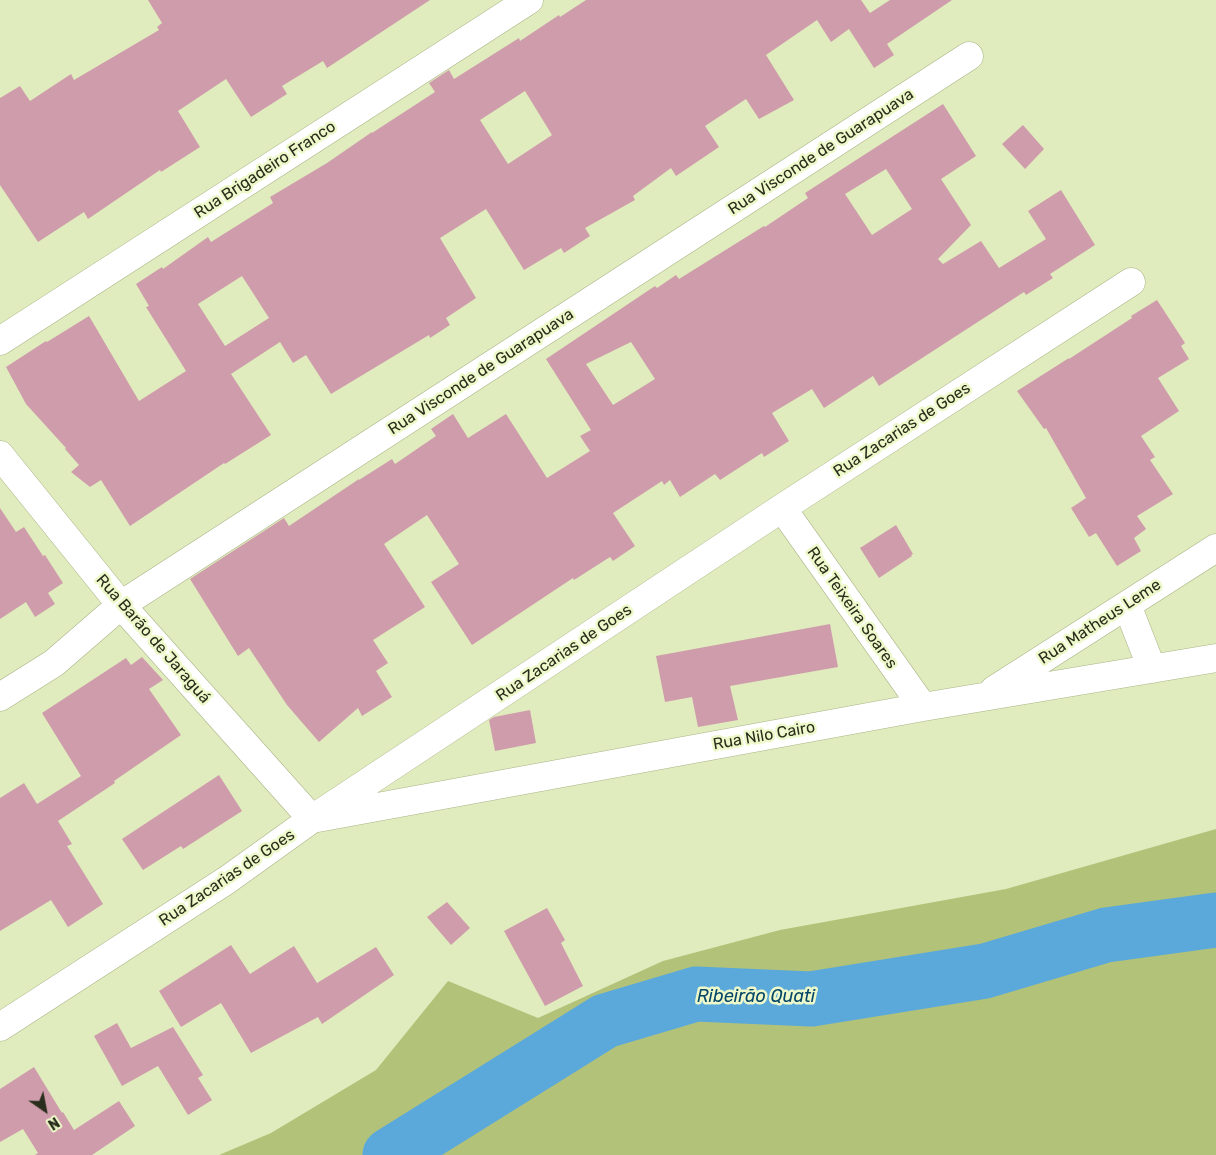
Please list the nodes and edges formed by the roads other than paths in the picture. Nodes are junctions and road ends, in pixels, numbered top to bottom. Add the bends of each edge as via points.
1 (529, 0) edge
2 (969, 56) dead end
3 (1131, 282) dead end
4 (0, 341) edge
5 (0, 455) edge
6 (782, 508) junction
7 (1216, 548) edge
8 (121, 605) junction
9 (1127, 605) junction
10 (1216, 658) edge
11 (1152, 669) junction
12 (984, 696) junction
13 (0, 697) edge
14 (923, 707) junction
15 (312, 819) junction
16 (0, 1027) edge

1 - 4 street, Rua Brigadeiro Franco
2 - 8 street, Rua Visconde de Guarapuava
3 - 6 street, Rua Zacarias de Goes
5 - 8 street, Rua Barão de Jaraguá
6 - 14 street, Rua Teixeira Soares
6 - 15 street, Rua Zacarias de Goes
7 - 9 street, Rua Matheus Leme
8 - 13 street, Rua Visconde de Guarapuava via 54,663
8 - 15 street, Rua Barão de Jaraguá
9 - 11 street
9 - 12 street, Rua Matheus Leme
10 - 11 street, Rua Nilo Cairo
11 - 12 street, Rua Nilo Cairo
12 - 14 street, Rua Nilo Cairo
14 - 15 street, Rua Nilo Cairo
15 - 16 street, Rua Zacarias de Goes via 227,880

